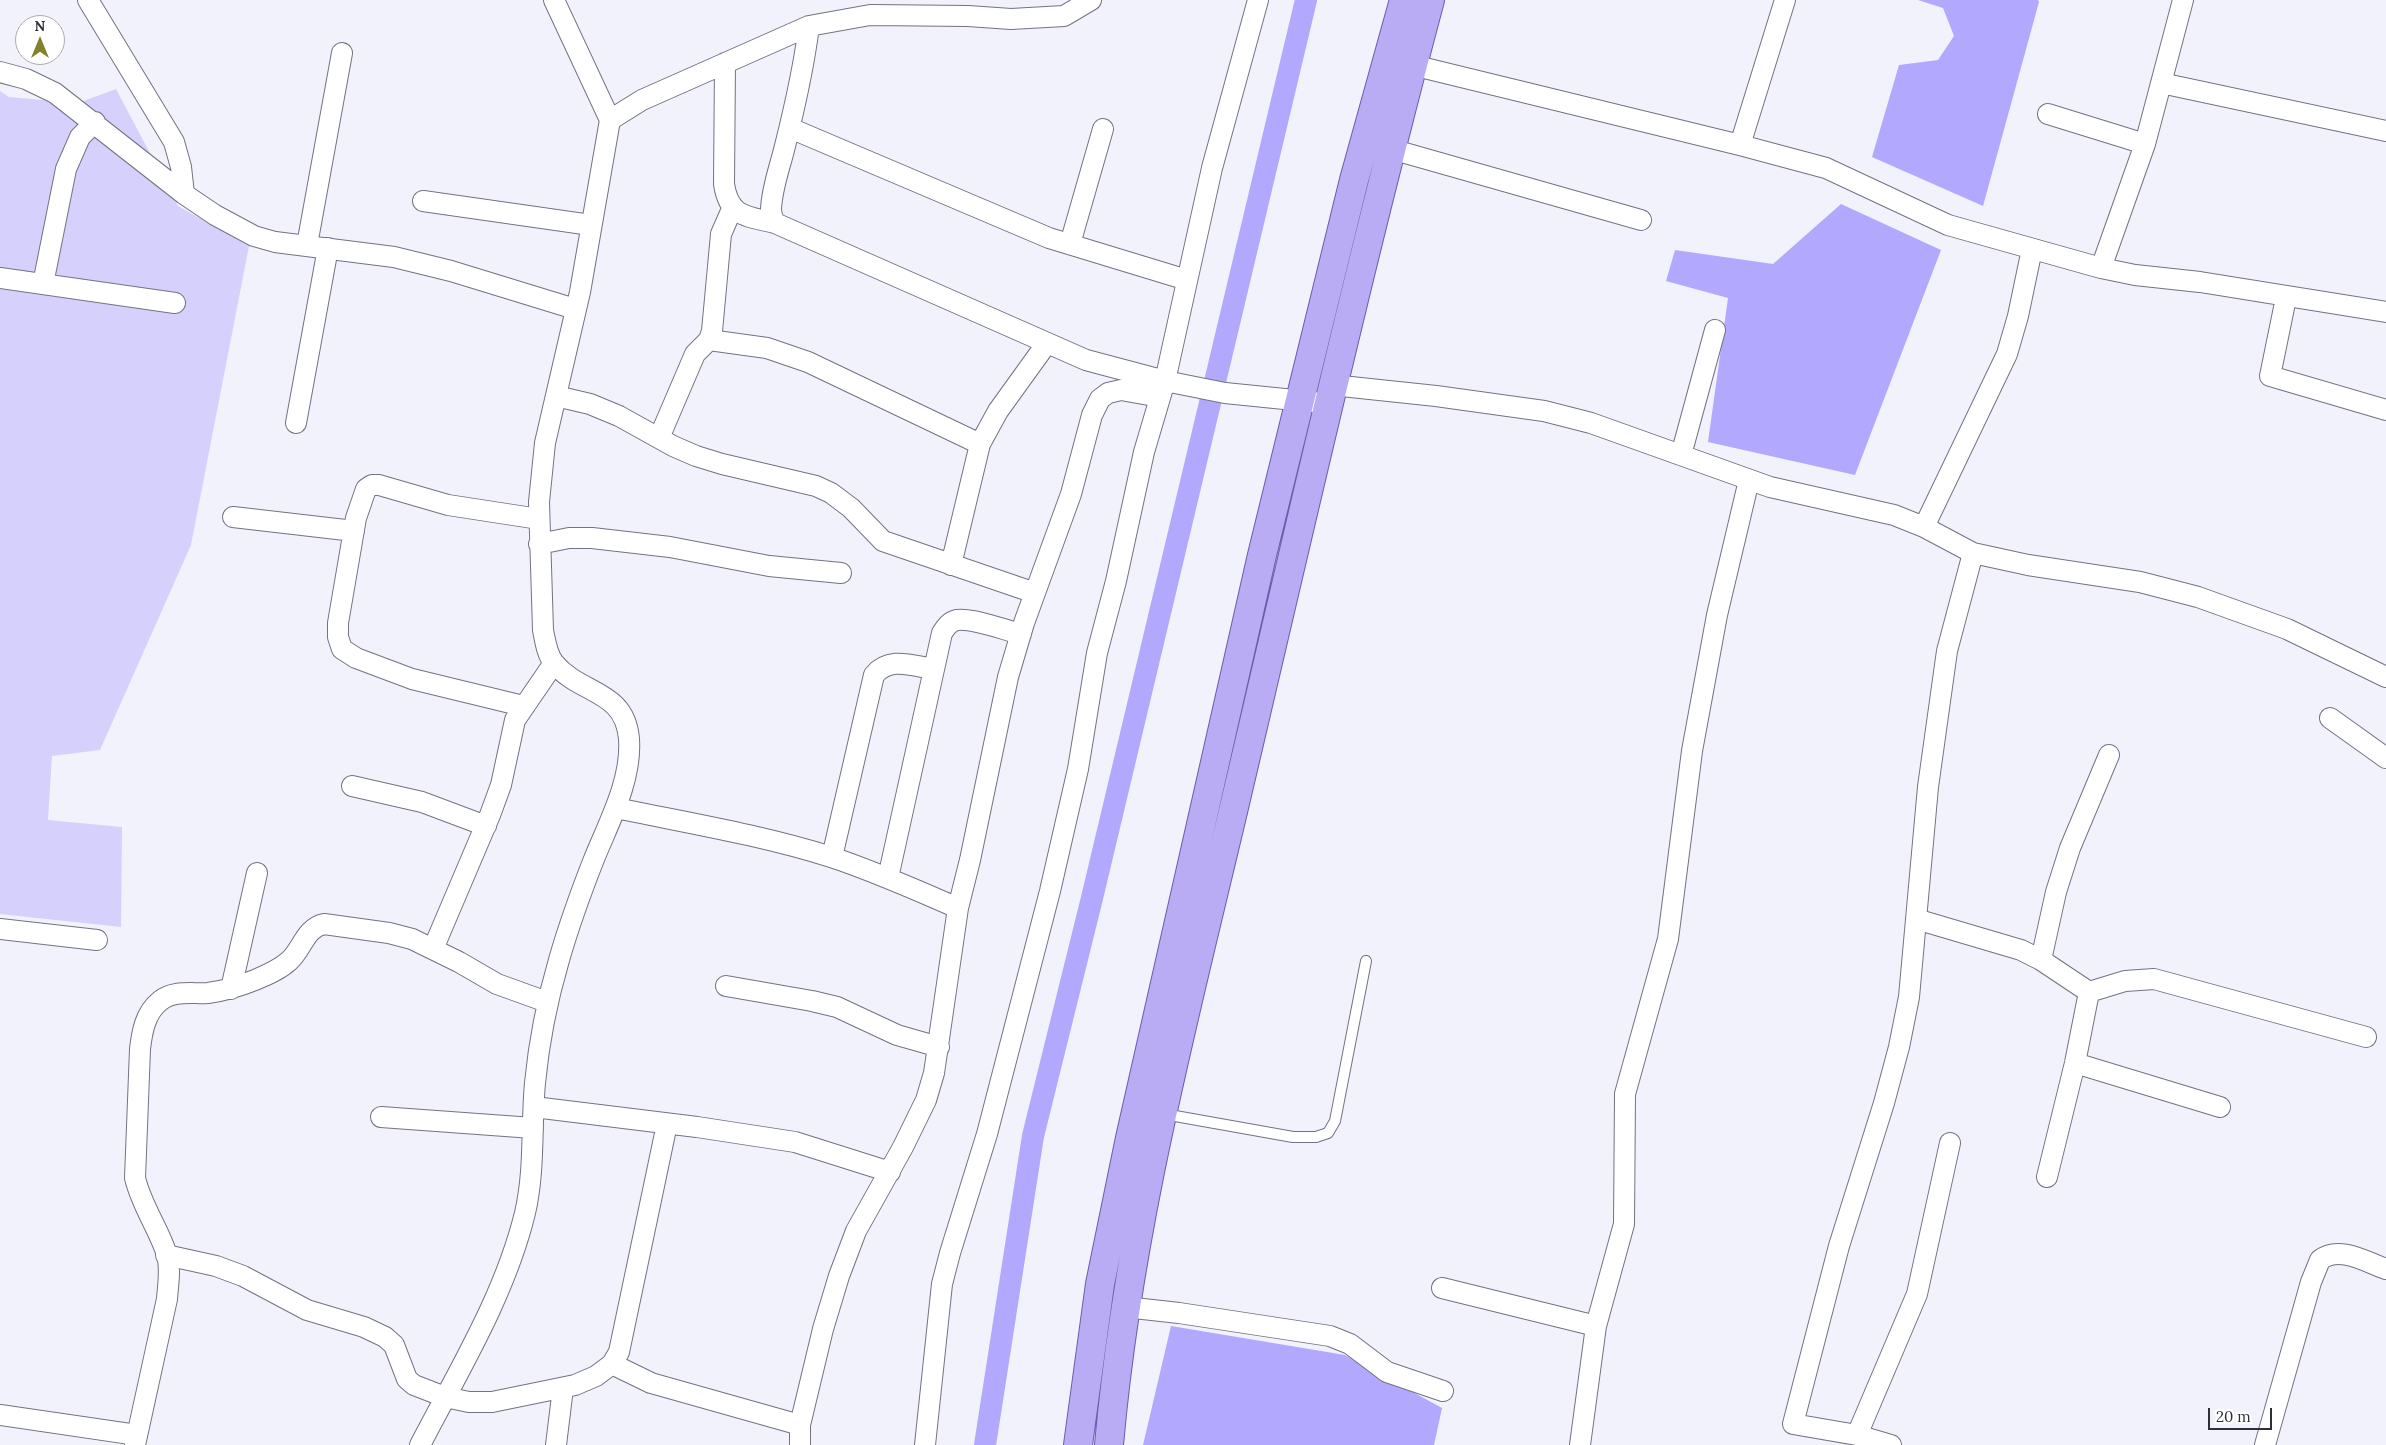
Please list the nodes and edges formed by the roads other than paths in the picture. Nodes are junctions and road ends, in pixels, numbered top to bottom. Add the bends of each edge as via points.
1 (88, 0) edge
2 (554, 0) edge
3 (1091, 0) edge
4 (1258, 0) edge
5 (1404, 0) edge
6 (1430, 0) edge
7 (1785, 0) edge
8 (2183, 0) edge
9 (809, 26) junction
10 (342, 54) dead end
11 (1401, 62) junction
12 (725, 63) junction
13 (0, 72) edge
14 (2161, 83) junction
15 (2048, 114) dead end
16 (610, 120) junction
17 (95, 122) junction
18 (790, 128) junction
19 (1103, 129) dead end
20 (2386, 132) edge
21 (2145, 144) junction
22 (1740, 145) junction
23 (1392, 148) junction
24 (184, 194) junction
25 (423, 201) dead end
26 (732, 209) junction
27 (1641, 220) dead end
28 (775, 224) junction
29 (591, 225) junction
30 (1070, 244) junction
31 (307, 245) junction
32 (328, 248) junction
33 (2032, 249) junction
34 (2101, 268) junction
35 (0, 278) edge
36 (1187, 280) junction
37 (43, 284) junction
38 (2286, 298) junction
39 (175, 303) dead end
40 (576, 309) junction
41 (2386, 312) edge
42 (1715, 330) dead end
43 (709, 340) junction
44 (1047, 342) junction
45 (1168, 387) junction
46 (556, 396) junction
47 (1320, 396) junction
48 (2386, 410) edge
49 (296, 423) dead end
50 (659, 438) junction
51 (980, 444) junction
52 (1681, 455) junction
53 (1749, 480) junction
54 (233, 517) dead end
55 (539, 519) junction
56 (1924, 527) junction
57 (354, 531) junction
58 (539, 544) junction
59 (1973, 553) junction
60 (951, 564) junction
61 (841, 573) dead end
62 (1035, 593) junction
63 (1021, 634) junction
64 (554, 663) junction
65 (934, 669) junction
66 (2386, 677) edge
67 (523, 706) junction
68 (2330, 718) dead end
69 (2109, 755) dead end
70 (2386, 758) edge
71 (352, 786) dead end
72 (616, 808) junction
73 (486, 826) junction
74 (832, 858) junction
75 (257, 873) dead end
76 (888, 878) junction
77 (958, 908) junction
78 (1916, 919) junction
79 (0, 929) edge
80 (97, 940) dead end
81 (434, 949) junction
82 (2042, 960) junction
83 (1366, 961) dead end
84 (726, 986) dead end
85 (231, 989) junction
86 (2089, 992) junction
87 (547, 1002) junction
88 (2366, 1037) dead end
89 (939, 1047) junction
90 (2075, 1063) junction
91 (534, 1107) junction
92 (2220, 1107) dead end
93 (1163, 1113) junction
94 (381, 1116) dead end
95 (667, 1124) junction
96 (533, 1128) junction
97 (1950, 1143) dead end
98 (890, 1172) junction
99 (2047, 1177) dead end
100 (166, 1255) junction
101 (2386, 1269) edge
102 (1442, 1288) dead end
103 (1125, 1307) junction
104 (1596, 1326) junction
105 (612, 1364) junction
106 (563, 1388) junction
107 (1443, 1391) dead end
108 (445, 1397) junction
109 (0, 1415) edge
110 (800, 1425) junction
111 (1857, 1435) junction
112 (136, 1440) edge
113 (420, 1445) edge
114 (556, 1445) edge
115 (800, 1445) edge
116 (925, 1445) edge
117 (1078, 1445) edge
118 (1108, 1445) edge
119 (1580, 1445) edge
120 (1891, 1445) edge
121 (2265, 1445) edge

1 - 24 street via 174,142
2 - 16 street
3 - 9 street via 1064,16 1011,19 870,15
4 - 36 street via 1228,103
5 - 11 main road
6 - 11 main road
7 - 22 street
8 - 14 street
9 - 12 street
9 - 18 street via 804,67
10 - 31 street
11 - 22 street
11 - 23 main road
11 - 47 main road via 1354,180
12 - 16 street via 642,100
12 - 26 street via 724,184
13 - 17 street via 26,79 55,93
14 - 20 street
14 - 21 street
15 - 21 street
16 - 29 street
17 - 24 street
17 - 37 street via 80,136 66,169
18 - 28 street via 775,179 771,210
18 - 30 street
19 - 30 street
21 - 34 street
22 - 33 street via 1826,168 1948,224
23 - 27 street
23 - 47 main road
24 - 31 street via 254,236
25 - 29 street
26 - 28 street via 744,216
26 - 43 street via 721,234 714,321
28 - 44 street
29 - 40 street
30 - 36 street
31 - 32 street
32 - 40 street via 394,257 451,271
32 - 49 street
33 - 34 street
33 - 56 street via 2018,316 2006,354
34 - 38 street
35 - 37 street
36 - 45 street
37 - 39 street
38 - 41 street
38 - 48 street via 2270,376
40 - 46 street
42 - 52 street
43 - 50 street via 695,354
43 - 51 street via 767,348 808,362
44 - 45 street via 1086,360
44 - 51 street via 998,412
45 - 47 street via 1225,393
45 - 62 street via 1121,390 1100,399 1092,415 1071,494
45 - 116 street via 1144,452 1097,653 1078,769 1050,891 987,1134 944,1276
46 - 50 street via 590,404
46 - 55 street via 545,443
47 - 52 street via 1436,396 1544,412 1592,423
47 - 93 main road
47 - 117 main road via 1262,555 1109,1235
50 - 60 street via 696,456 722,464 816,486 851,508 883,541
51 - 60 street
52 - 53 street
53 - 56 street via 1894,515
53 - 104 street via 1717,615 1692,751 1668,939 1625,1094 1624,1224
54 - 57 street
55 - 57 street via 448,505 372,485 360,500
55 - 58 street
56 - 59 street
57 - 67 street via 338,623 342,649 356,658 412,679
58 - 61 street via 569,538 592,538 670,547 769,566
58 - 64 street via 543,630
59 - 66 street via 2140,582 2198,597 2287,629
59 - 78 street via 1947,652 1928,787
60 - 62 street
62 - 63 street
63 - 65 street via 956,620 942,633
63 - 77 street via 1008,677
64 - 67 street
64 - 72 street via 615,703 625,718 629,740 627,761
65 - 74 street via 889,664 874,676
65 - 76 street
67 - 73 street via 515,720 501,785
68 - 70 street
69 - 82 street via 2070,848 2056,892
71 - 73 street via 422,802
72 - 74 street via 773,841
72 - 87 street via 570,919
73 - 81 street
74 - 76 street
75 - 85 street
76 - 77 street
77 - 89 street
78 - 82 street via 1978,936
78 - 111 street via 1909,997 1899,1047 1839,1246 1793,1424
79 - 80 street
81 - 85 street via 389,933 317,925 288,962
81 - 87 street via 497,984
82 - 86 street
83 - 93 lane via 1335,1121 1328,1133 1316,1137 1293,1137
84 - 89 street via 837,1007 897,1035
85 - 100 street via 173,994 151,1010 143,1029 135,1178 139,1195
86 - 88 street via 2125,981 2154,979
86 - 90 street
87 - 91 street via 539,1045
89 - 98 street via 926,1100
90 - 92 street
90 - 99 street
91 - 95 street
91 - 96 street
93 - 103 main road
94 - 96 street
95 - 98 street via 795,1142
95 - 105 street via 619,1352
96 - 108 street via 526,1211 518,1238 486,1318
97 - 111 street via 1917,1294
98 - 110 street via 856,1231 839,1276
100 - 108 street via 216,1266 243,1276 307,1310 364,1327 385,1337 394,1344 407,1379
100 - 112 street via 169,1274 167,1299
101 - 121 street via 2346,1254 2327,1254 2320,1260
102 - 104 street
103 - 107 street via 1330,1336 1350,1344 1387,1372
103 - 118 main road
104 - 119 street
105 - 106 street via 596,1376
105 - 110 street via 651,1383
106 - 108 street via 492,1402
106 - 114 street
108 - 113 street
109 - 112 street
110 - 115 street
111 - 120 street

